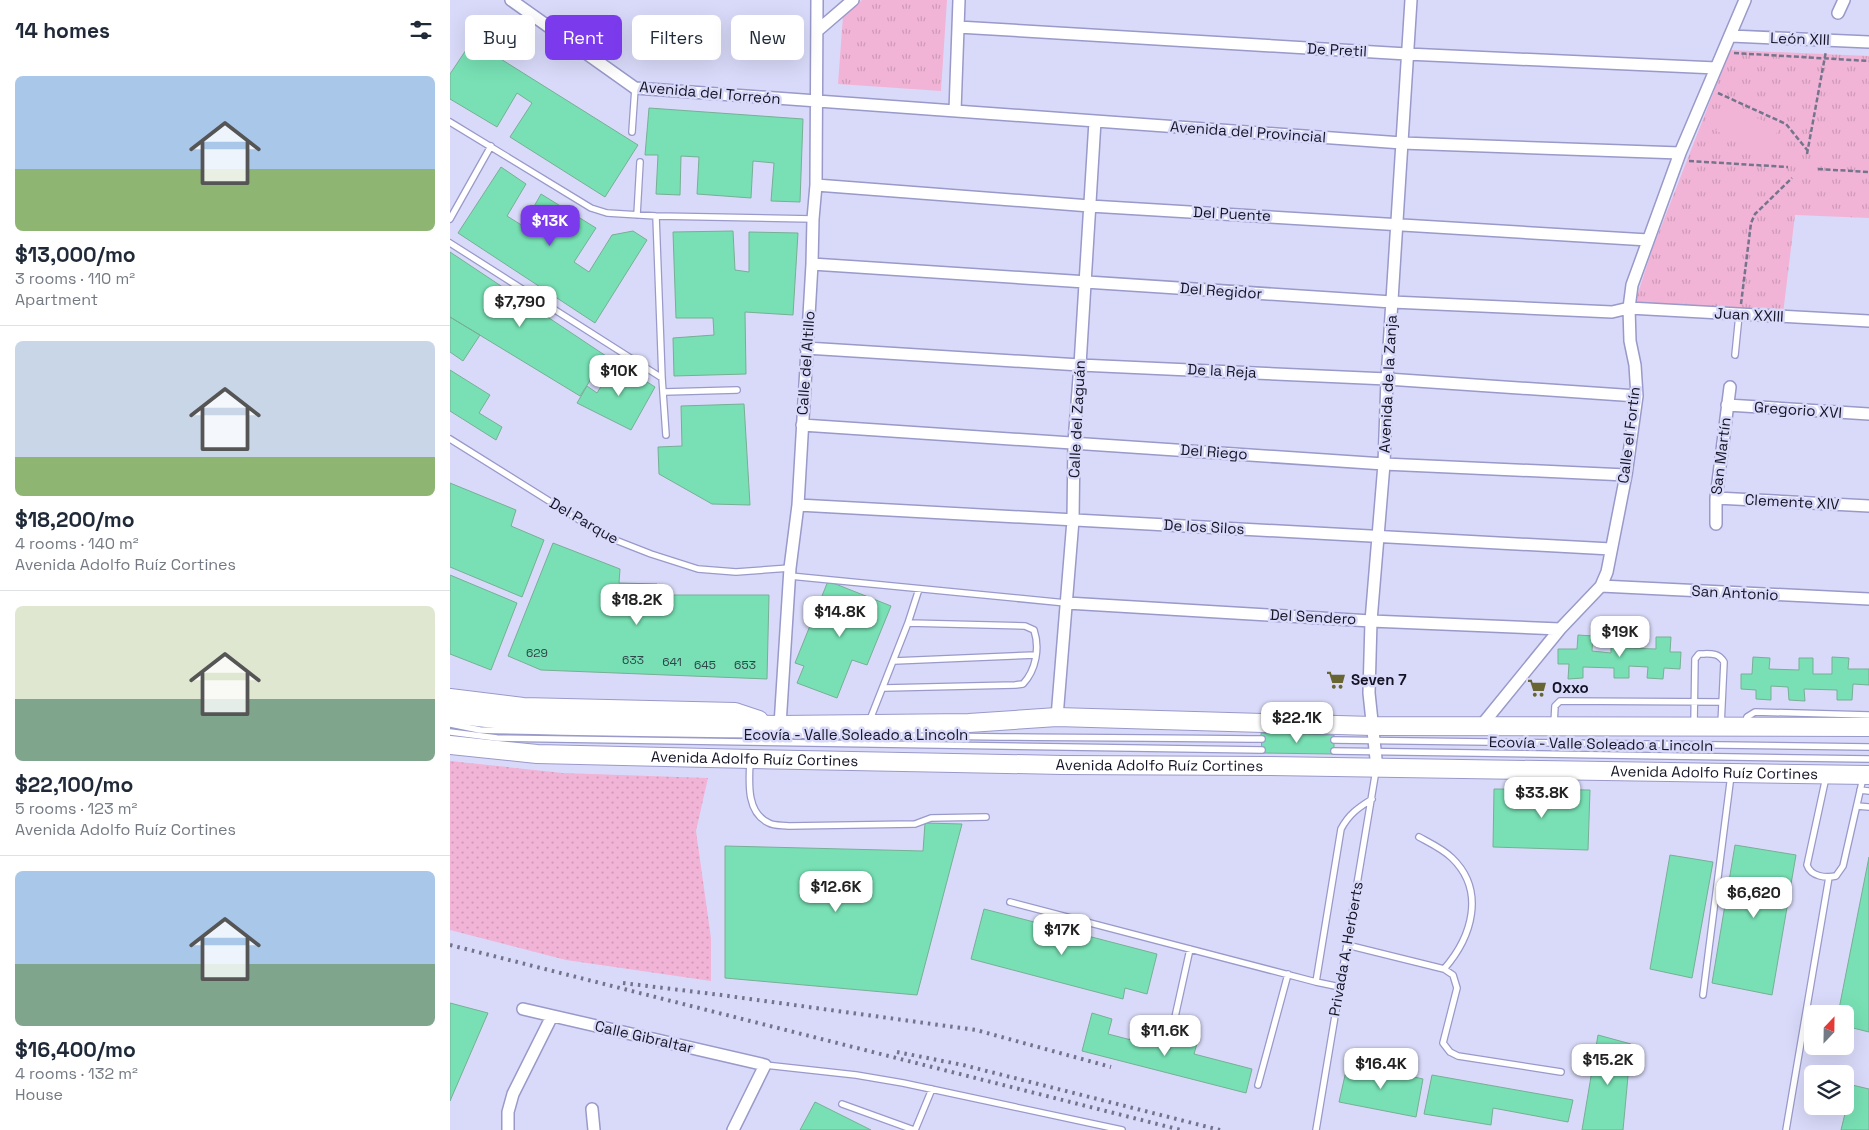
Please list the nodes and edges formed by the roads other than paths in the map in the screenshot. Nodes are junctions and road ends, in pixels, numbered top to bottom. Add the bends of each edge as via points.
1 (511, 0) edge
2 (817, 0) edge
3 (853, 0) edge
4 (959, 0) edge
5 (1411, 0) edge
6 (1745, 0) edge
7 (1844, 0) edge
8 (1838, 13) dead end
9 (958, 28) junction
10 (817, 31) junction
11 (1730, 36) junction
12 (1869, 42) edge
13 (1407, 54) junction
14 (1716, 68) junction
15 (635, 88) junction
16 (817, 102) junction
17 (955, 111) junction
18 (1095, 121) junction
19 (450, 122) edge
20 (632, 132) dead end
21 (1402, 143) junction
22 (491, 146) junction
23 (1678, 156) junction
24 (640, 162) dead end
25 (816, 185) junction
26 (1090, 206) junction
27 (637, 215) junction
28 (656, 216) junction
29 (450, 219) edge
30 (813, 219) junction
31 (1397, 224) junction
32 (1648, 240) junction
33 (450, 243) edge
34 (812, 264) junction
35 (1085, 282) junction
36 (1392, 302) junction
37 (1629, 308) junction
38 (1739, 315) junction
39 (1869, 321) edge
40 (806, 348) junction
41 (1735, 355) dead end
42 (1080, 364) junction
43 (662, 378) junction
44 (1387, 379) junction
45 (1730, 387) dead end
46 (737, 390) dead end
47 (664, 392) junction
48 (1637, 396) junction
49 (1727, 405) junction
50 (1869, 414) edge
51 (802, 425) junction
52 (666, 435) dead end
53 (450, 440) edge
54 (1074, 442) junction
55 (1384, 464) junction
56 (1626, 475) junction
57 (1716, 498) junction
58 (798, 505) junction
59 (1869, 506) edge
60 (1073, 520) junction
61 (1716, 524) dead end
62 (1378, 537) junction
63 (1610, 549) junction
64 (790, 572) junction
65 (1601, 586) junction
66 (919, 589) junction
67 (1869, 599) edge
68 (1067, 603) junction
69 (1371, 621) junction
70 (908, 623) junction
71 (1560, 629) junction
72 (1036, 654) junction
73 (894, 661) junction
74 (884, 688) junction
75 (450, 698) edge
76 (1695, 701) junction
77 (1722, 702) junction
78 (450, 714) edge
79 (1869, 715) edge
80 (1057, 717) junction
81 (450, 724) edge
82 (869, 724) junction
83 (776, 725) junction
84 (1481, 726) junction
85 (1554, 727) junction
86 (1694, 727) junction
87 (1721, 727) junction
88 (1869, 727) edge
89 (1743, 728) junction
90 (450, 732) edge
91 (1262, 738) dead end
92 (1334, 740) dead end
93 (450, 745) edge
94 (1374, 747) junction
95 (1869, 748) edge
96 (1262, 750) dead end
97 (1334, 751) dead end
98 (751, 759) junction
99 (1731, 773) junction
100 (1827, 775) junction
101 (1866, 778) edge
102 (1372, 799) junction
103 (1857, 806) junction
104 (1869, 807) edge
105 (986, 817) dead end
106 (1419, 837) dead end
107 (1829, 877) junction
108 (1010, 902) dead end
109 (1347, 946) junction
110 (1190, 949) junction
111 (1444, 969) junction
112 (1288, 974) junction
113 (1316, 982) junction
114 (1340, 987) junction
115 (1703, 996) dead end
116 (523, 1009) dead end
117 (552, 1016) junction
118 (1175, 1017) dead end
119 (765, 1065) junction
120 (1561, 1072) dead end
121 (1258, 1084) dead end
122 (932, 1089) junction
123 (842, 1104) dead end
124 (592, 1109) dead end
125 (508, 1130) edge
126 (594, 1130) edge
127 (732, 1130) edge
128 (915, 1130) edge
129 (1122, 1130) edge
130 (1316, 1130) edge
131 (1786, 1130) edge

1 - 15 street, Avenida del Torreón
2 - 10 street, Calle del Altillo
3 - 10 street
4 - 9 street
5 - 13 street, Avenida de la Zanja
6 - 11 street, Calle el Fortín
7 - 8 street
9 - 13 street, De Pretil
9 - 17 street
10 - 16 street, Calle del Altillo
11 - 12 street, León XIII
11 - 14 street, Calle el Fortín
13 - 14 street, De Pretil
13 - 21 street, Avenida de la Zanja
14 - 23 street, Calle el Fortín via 1712,91
15 - 16 street, Avenida del Torreón
15 - 20 lane
16 - 17 street, Avenida del Provincial
16 - 25 street, Calle del Altillo
17 - 18 street, Avenida del Provincial
18 - 21 street, Avenida del Provincial
18 - 26 street, Calle del Zaguán
19 - 22 lane
21 - 23 street, Avenida del Provincial
21 - 31 street, Avenida de la Zanja
22 - 27 lane via 590,208
22 - 29 lane
23 - 32 street, Calle el Fortín
24 - 27 lane
25 - 26 street, Del Puente
25 - 30 street, Calle del Altillo
26 - 31 street, Del Puente
26 - 35 street, Calle del Zaguán
27 - 28 lane
28 - 30 lane
28 - 43 lane
30 - 34 street, Calle del Altillo
31 - 32 street, Del Puente
31 - 36 street, Avenida de la Zanja
32 - 37 street, Calle el Fortín via 1632,285
33 - 43 lane
34 - 35 street, Del Regidor
34 - 40 street, Calle del Altillo
35 - 36 street, Del Regidor
35 - 42 street, Calle del Zaguán
36 - 37 street, Del Regidor via 1612,312
36 - 44 street, Avenida de la Zanja
37 - 38 street, Juan XXIII
37 - 48 street, Calle el Fortín
38 - 39 street, Juan XXIII
38 - 41 lane
40 - 42 street, De la Reja
40 - 51 street, Calle del Altillo
42 - 44 street, De la Reja
42 - 54 street, Calle del Zaguán
43 - 47 lane
44 - 48 street, De la Reja
44 - 55 street, Avenida de la Zanja
45 - 49 street, San Martín
46 - 47 lane
47 - 52 lane
48 - 56 street, Calle el Fortín
49 - 50 street, Gregorio XVI
49 - 57 street, San Martín
51 - 54 street, Del Riego
51 - 58 street, Calle del Altillo
53 - 64 lane, Del Parque via 605,536 651,554 698,569
54 - 55 street, Del Riego
54 - 60 street, Calle del Zaguán
55 - 56 street, Del Riego
55 - 62 street, Avenida de la Zanja
56 - 63 street, Calle el Fortín
57 - 59 street, Clemente XIV
57 - 61 street, San Martín
58 - 60 street, De los Silos
58 - 64 street, Calle del Altillo
60 - 62 street, De los Silos
60 - 68 street, Calle del Zaguán
62 - 63 street, De los Silos
62 - 69 street, Avenida de la Zanja
63 - 65 street, Calle el Fortín via 1607,572
64 - 66 lane, Del Parque
64 - 83 street, Calle del Altillo
65 - 67 street, San Antonio
65 - 71 street, Calle el Fortín
66 - 68 lane, Del Parque
66 - 70 lane
68 - 69 street, Del Sendero
68 - 80 street, Calle del Zaguán
69 - 71 street, Del Sendero
69 - 94 street, Avenida de la Zanja via 1369,693
70 - 72 lane via 1025,626 1034,630
70 - 73 lane
71 - 84 street, Calle el Fortín
72 - 73 lane
72 - 74 lane via 1031,675 1023,684
73 - 74 lane
74 - 82 lane
75 - 83 main road, Avenida Adolfo Ruíz Cortines via 523,707 735,712
76 - 77 lane
76 - 77 lane via 1695,659 1699,654 1715,654 1724,662
76 - 85 lane via 1560,701 1555,706
76 - 86 lane
77 - 87 lane
78 - 83 main road, Avenida Adolfo Ruíz Cortines via 522,722
79 - 89 lane via 1755,712 1748,717
80 - 82 main road, Avenida Adolfo Ruíz Cortines via 969,723
80 - 94 main road, Avenida Adolfo Ruíz Cortines
81 - 91 lane, Ecovía - Valle Soleado a Lincoln via 480,730 771,736
82 - 83 main road, Avenida Adolfo Ruíz Cortines
84 - 85 main road, Avenida Adolfo Ruíz Cortines
84 - 94 main road, Avenida Adolfo Ruíz Cortines
85 - 86 main road, Avenida Adolfo Ruíz Cortines
86 - 87 main road, Avenida Adolfo Ruíz Cortines
87 - 89 main road, Avenida Adolfo Ruíz Cortines
88 - 89 main road, Avenida Adolfo Ruíz Cortines
90 - 96 lane via 507,738
92 - 94 lane, Ecovía - Valle Soleado a Lincoln
93 - 98 main road, Avenida Adolfo Ruíz Cortines via 537,754
94 - 95 lane, Ecovía - Valle Soleado a Lincoln
94 - 97 lane
94 - 98 main road, Avenida Adolfo Ruíz Cortines via 1052,765
94 - 99 main road, Avenida Adolfo Ruíz Cortines
94 - 101 lane
94 - 102 lane, Privada A. Herberts
98 - 105 lane via 752,807 770,824 916,824 931,818
99 - 100 main road, Avenida Adolfo Ruíz Cortines
99 - 115 lane
100 - 101 main road, Avenida Adolfo Ruíz Cortines
100 - 107 lane via 1807,865 1813,874
101 - 103 lane
102 - 109 lane, Privada A. Herberts
102 - 113 lane via 1354,810 1342,829
103 - 104 lane
103 - 107 lane via 1842,870
106 - 111 lane via 1451,857 1465,874 1473,903 1465,940
107 - 131 lane
108 - 110 lane
109 - 111 lane
109 - 114 lane, Privada A. Herberts
110 - 112 lane
110 - 118 lane
111 - 120 lane via 1453,975 1457,988 1444,1043 1450,1052 1458,1056
112 - 113 lane
112 - 121 lane
113 - 114 lane
114 - 130 lane, Privada A. Herberts
116 - 117 street, Calle Gibraltar
117 - 119 street, Calle Gibraltar
117 - 125 street via 513,1094
119 - 122 lane via 856,1075
119 - 127 street
122 - 128 lane
122 - 129 lane
123 - 128 lane
124 - 126 street

